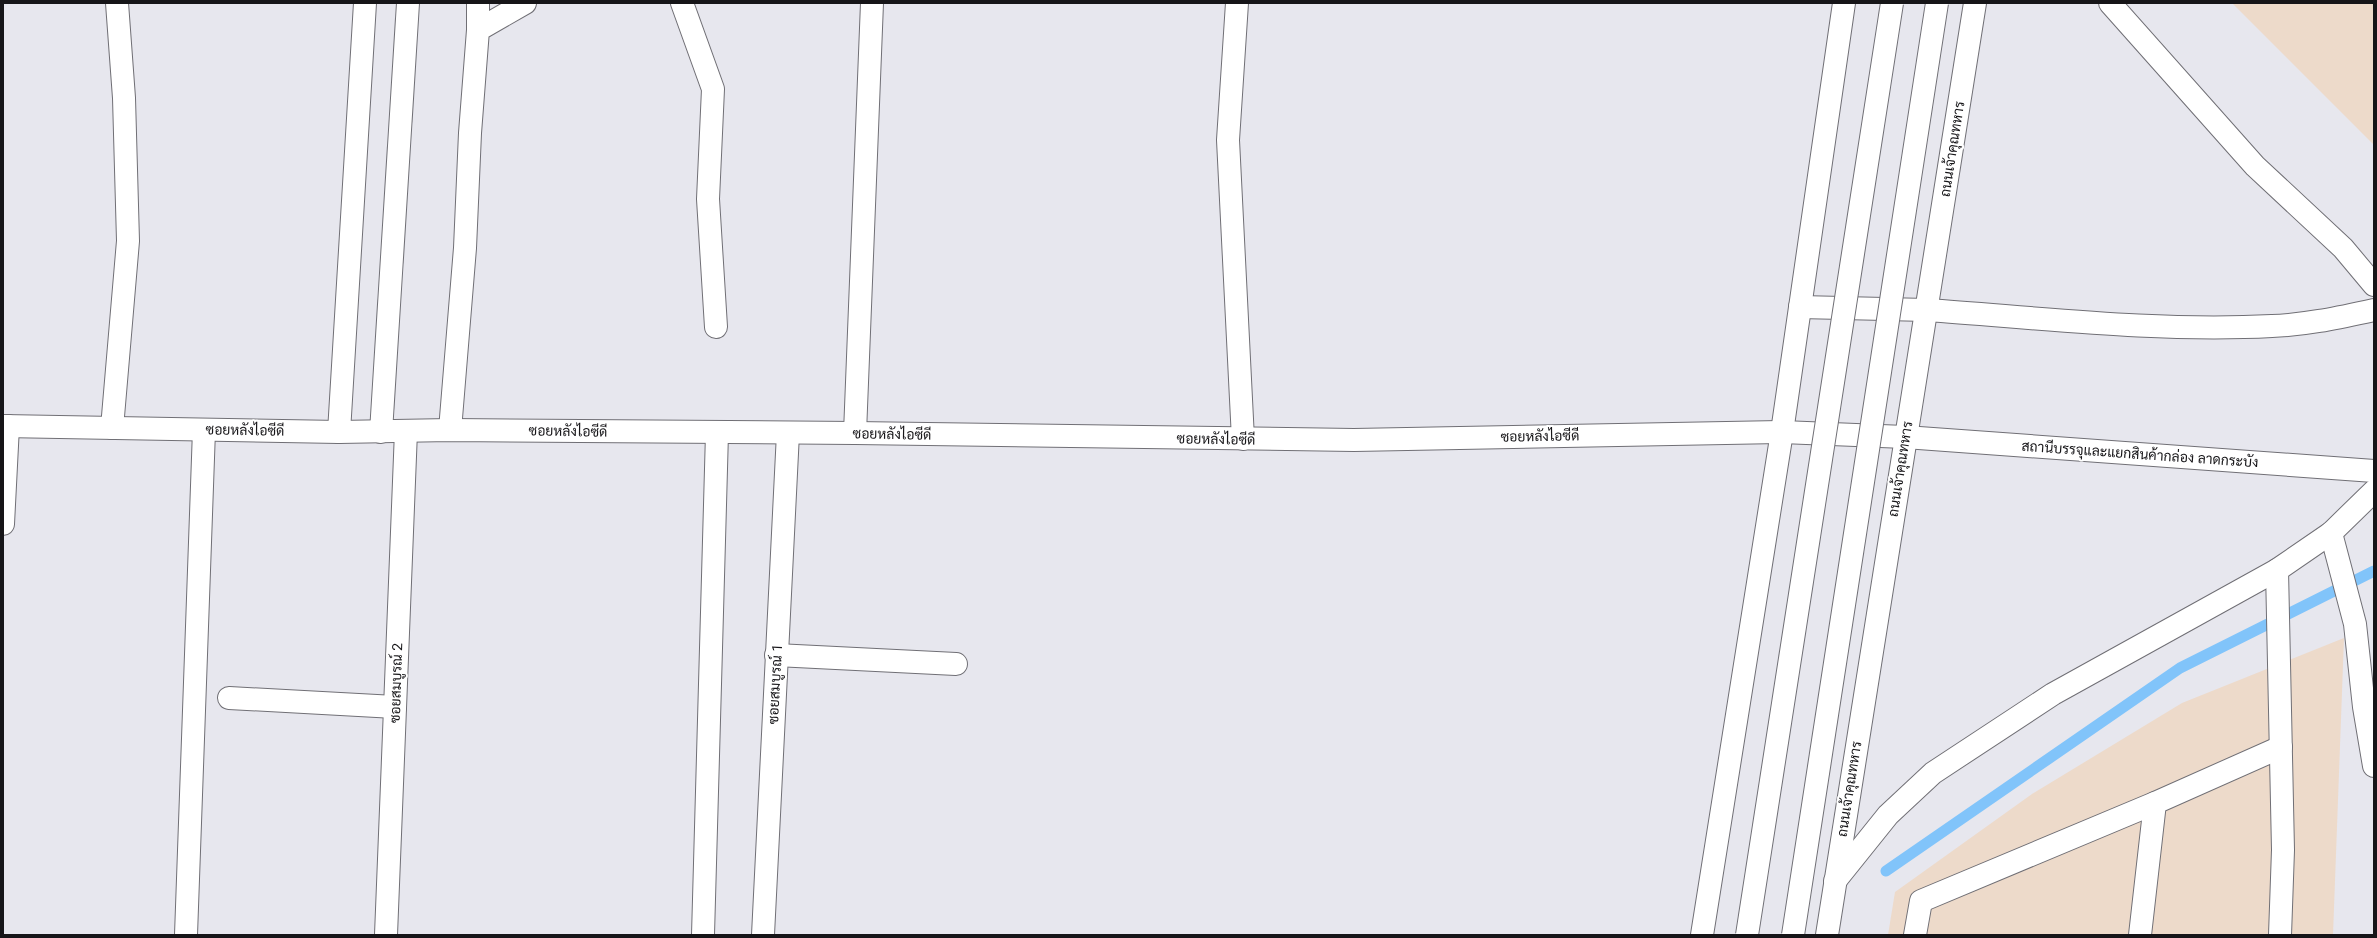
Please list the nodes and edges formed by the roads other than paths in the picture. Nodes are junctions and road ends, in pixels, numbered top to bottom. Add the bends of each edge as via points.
1 (117, 3) edge
2 (365, 3) edge
3 (408, 3) edge
4 (478, 3) edge
5 (524, 3) edge
6 (682, 3) edge
7 (872, 3) edge
8 (1236, 3) edge
9 (1844, 3) edge
10 (1892, 3) edge
11 (1937, 3) edge
12 (1975, 3) edge
13 (2110, 3) edge
14 (478, 30) junction
15 (2374, 285) edge
16 (1800, 307) junction
17 (1927, 310) junction
18 (2374, 310) edge
19 (716, 327) dead end
20 (6, 426) edge
21 (112, 428) junction
22 (204, 430) junction
23 (450, 430) junction
24 (406, 431) junction
25 (339, 432) junction
26 (381, 432) junction
27 (1782, 432) junction
28 (717, 433) junction
29 (855, 433) junction
30 (788, 434) junction
31 (1905, 437) junction
32 (1243, 439) junction
33 (2374, 471) edge
34 (2374, 491) edge
35 (3, 524) edge
36 (2331, 533) junction
37 (2277, 570) junction
38 (776, 655) junction
39 (956, 664) dead end
40 (229, 698) dead end
41 (395, 707) junction
42 (2281, 747) junction
43 (2374, 766) edge
44 (2155, 803) junction
45 (1835, 881) junction
46 (186, 935) edge
47 (386, 935) edge
48 (703, 935) edge
49 (763, 935) edge
50 (1702, 935) edge
51 (1747, 935) edge
52 (1793, 935) edge
53 (1827, 935) edge
54 (1915, 935) edge
55 (2140, 935) edge
56 (2280, 935) edge

1 - 21 street via 124,98 128,241
2 - 25 street
3 - 26 street
4 - 14 street
5 - 14 street
6 - 19 street via 713,89 708,199
7 - 29 street
8 - 32 street via 1228,140
9 - 16 street
10 - 51 street, bridge
11 - 52 street, bridge
12 - 17 street, ถนนเจ้าคุณทหาร
13 - 15 street via 2255,166 2343,248
14 - 23 street via 465,248
16 - 17 street
16 - 27 street
17 - 18 street via 2178,327 2273,326
17 - 31 street, ถนนเจ้าคุณทหาร
20 - 21 street, ซอยหลังไอซีดี
20 - 35 street
21 - 22 street, ซอยหลังไอซีดี
22 - 25 street, ซอยหลังไอซีดี
22 - 46 street
23 - 24 street, ซอยหลังไอซีดี
23 - 28 street, ซอยหลังไอซีดี
24 - 26 street, ซอยหลังไอซีดี
24 - 41 street, ซอยสมบูรณ์ 2
25 - 26 street, ซอยหลังไอซีดี
27 - 31 street, ซอยหลังไอซีดี
27 - 32 street, ซอยหลังไอซีดี via 1354,440
27 - 50 street
28 - 30 street, ซอยหลังไอซีดี
28 - 48 street
29 - 30 street, ซอยหลังไอซีดี
29 - 32 street, ซอยหลังไอซีดี
30 - 38 street, ซอยสมบูรณ์ 1
31 - 33 street, สถานีบรรจุและแยกสินค้ากล่อง ลาดกระบัง
31 - 45 street, ถนนเจ้าคุณทหาร
34 - 36 street
36 - 37 street
36 - 43 street via 2355,624 2364,707
37 - 42 street
37 - 45 street via 2053,694 1945,765 1888,815
38 - 39 street
38 - 49 street, ซอยสมบูรณ์ 1
40 - 41 street
41 - 47 street, ซอยสมบูรณ์ 2
42 - 44 street
42 - 56 street via 2283,850
44 - 54 street via 1921,901
44 - 55 street
45 - 53 street, ถนนเจ้าคุณทหาร

